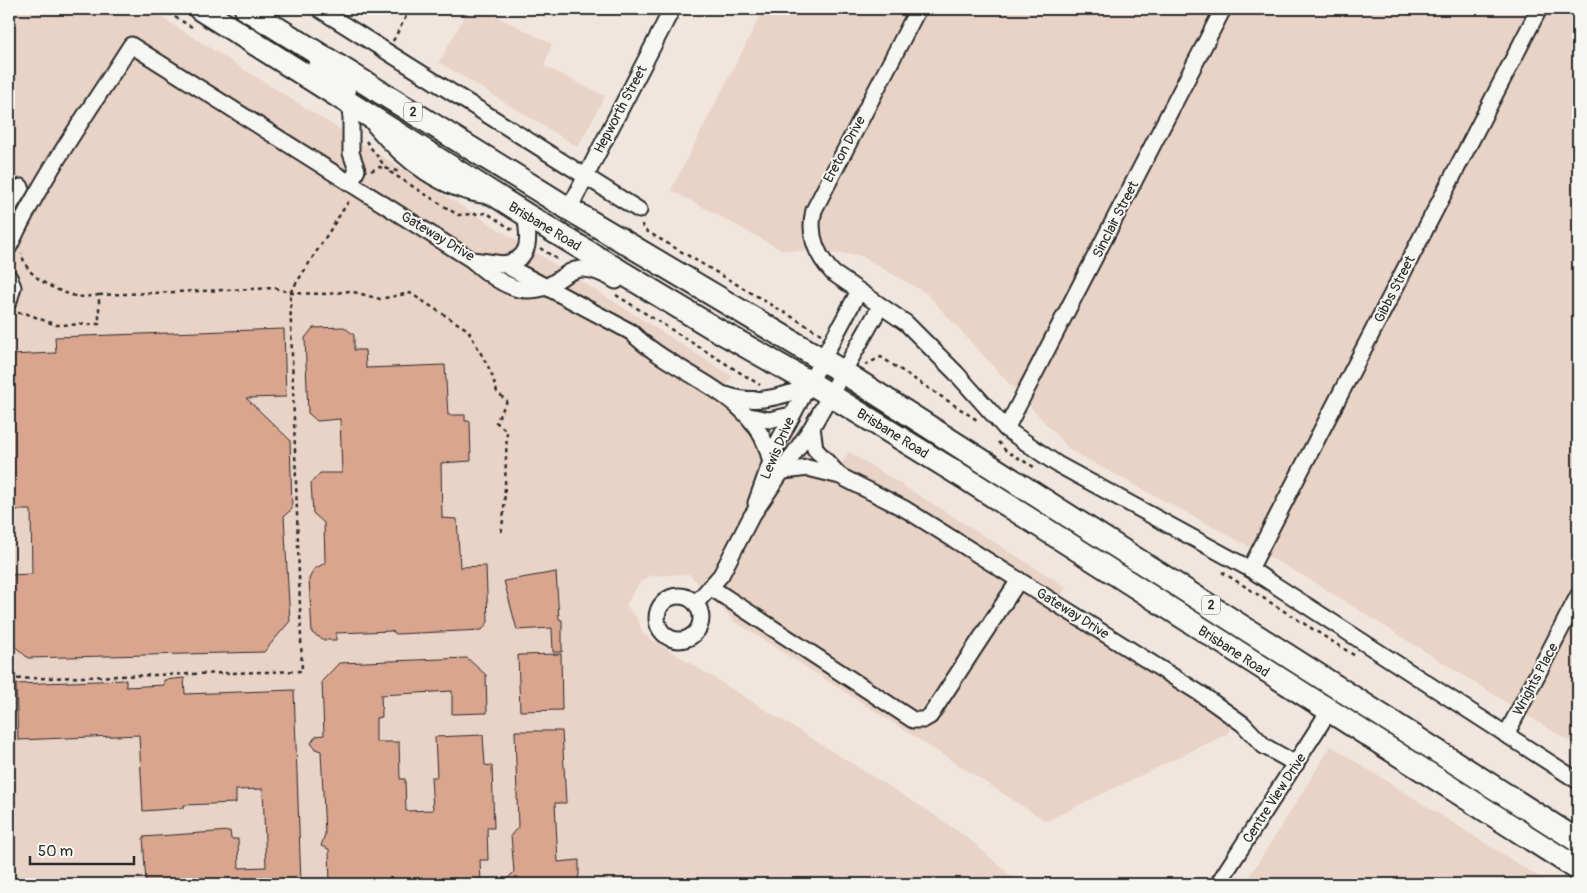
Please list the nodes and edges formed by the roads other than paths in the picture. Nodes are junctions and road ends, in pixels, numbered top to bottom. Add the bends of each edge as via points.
1 (200, 9) edge
2 (319, 9) edge
3 (672, 9) edge
4 (918, 9) edge
5 (1223, 9) edge
6 (1539, 9) edge
7 (252, 12) edge
8 (356, 108) junction
9 (585, 176) junction
10 (354, 185) junction
11 (21, 187) dead end
12 (498, 197) junction
13 (9, 207) edge
14 (569, 209) junction
15 (639, 210) dead end
16 (525, 214) junction
17 (15, 248) edge
18 (472, 260) junction
19 (503, 264) junction
20 (9, 278) edge
21 (546, 286) junction
22 (854, 288) junction
23 (880, 306) junction
24 (11, 307) edge
25 (712, 327) junction
26 (822, 359) junction
27 (843, 372) junction
28 (808, 385) junction
29 (717, 391) junction
30 (830, 395) junction
31 (791, 415) junction
32 (749, 416) junction
33 (812, 427) junction
34 (1006, 429) junction
35 (770, 459) junction
36 (784, 471) junction
37 (840, 476) junction
38 (751, 517) junction
39 (1250, 569) junction
40 (1020, 580) junction
41 (710, 587) junction
42 (1578, 596) edge
43 (696, 603) dead end
44 (1329, 711) junction
45 (1506, 735) junction
46 (1296, 764) junction
47 (1578, 781) edge
48 (1578, 840) edge
49 (1578, 869) edge
50 (1218, 884) edge

1 - 8 highway, Brisbane Road / 2
2 - 9 street
3 - 9 street, Hepworth Street
4 - 22 street, Ereton Drive via 814,210 812,232 818,255 833,273
5 - 34 street, Sinclair Street
6 - 39 street, Gibbs Street
7 - 8 street via 292,49 343,83
7 - 14 highway, Brisbane Road / 2
8 - 10 street via 351,153 357,170
8 - 12 highway, Brisbane Road / 2
8 - 12 street via 392,146 418,166 460,190
9 - 14 street, Hepworth Street
9 - 15 street
10 - 17 street, Gateway Drive via 131,45 26,210
10 - 18 street, Gateway Drive
11 - 13 street
12 - 16 highway, Brisbane Road / 2
14 - 26 highway, Brisbane Road / 2
16 - 19 street via 526,248 517,260
16 - 25 highway, Brisbane Road / 2
18 - 19 street, Gateway Drive
18 - 21 street via 513,287 528,290
19 - 21 street, Gateway Drive
20 - 24 street via 13,287
21 - 25 street via 574,270 594,270 665,310
21 - 29 street, Gateway Drive via 631,332 641,342
22 - 23 street
22 - 26 street
23 - 27 street
23 - 34 street via 919,335
25 - 28 highway, Brisbane Road / 2
26 - 27 highway, Brisbane Road / 2
26 - 28 street, Lewis Drive
27 - 30 street, Lewis Drive
27 - 48 highway, Brisbane Road / 2
28 - 29 street via 762,400 740,399
28 - 30 highway, Brisbane Road / 2
28 - 31 street, Lewis Drive
29 - 32 street, Gateway Drive
30 - 33 street, Lewis Drive
30 - 44 highway, Brisbane Road / 2
31 - 32 street via 769,420
31 - 35 street, Lewis Drive
32 - 35 street, Gateway Drive via 767,442
33 - 36 street, Lewis Drive
33 - 37 street, Gateway Drive via 815,450
34 - 39 street via 1057,464
35 - 38 street, Lewis Drive
36 - 37 street, Gateway Drive via 808,468
36 - 38 street, Lewis Drive
37 - 40 street, Gateway Drive via 905,509
38 - 41 street, Lewis Drive via 721,575
39 - 45 street
40 - 41 street via 930,716 922,720 913,720
40 - 46 street, Gateway Drive via 1200,694 1242,724 1264,746
41 - 43 street, Lewis Drive
42 - 45 street, Wrights Place
44 - 46 street, Centre View Drive
44 - 49 highway, Brisbane Road / 2
45 - 47 street
46 - 50 street, Centre View Drive

